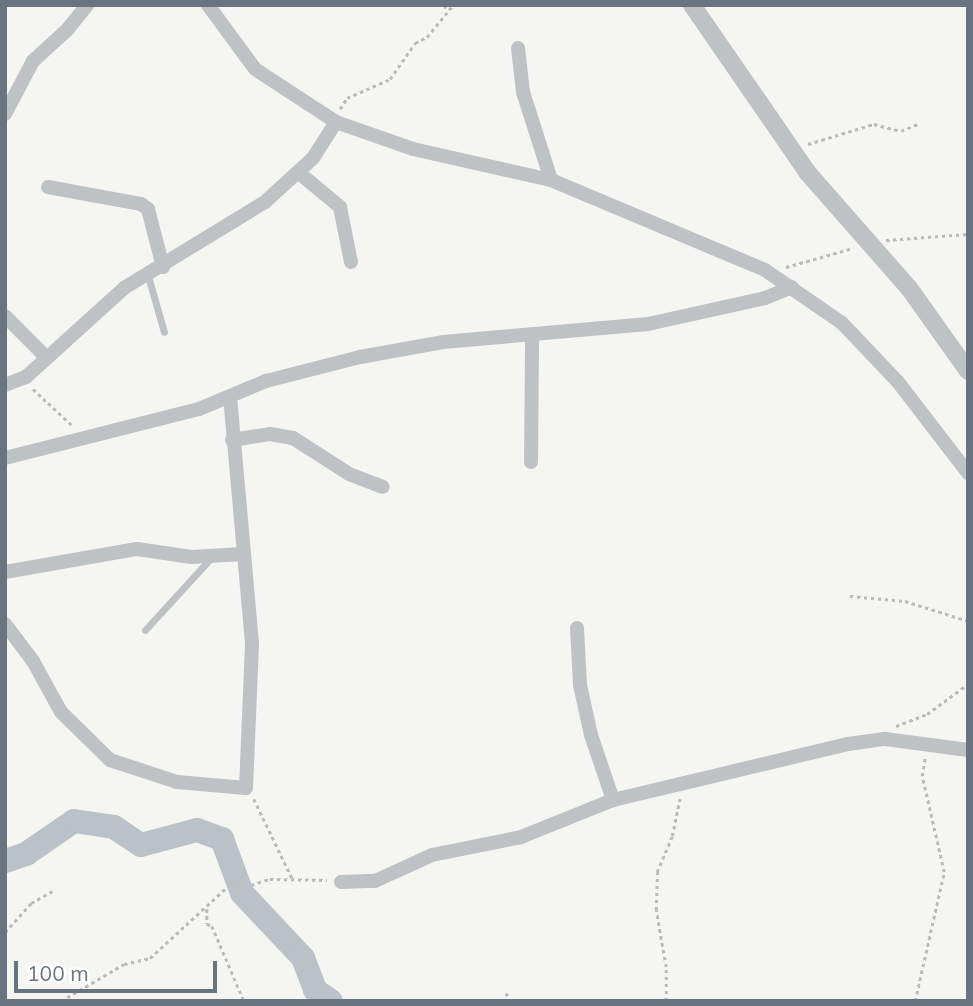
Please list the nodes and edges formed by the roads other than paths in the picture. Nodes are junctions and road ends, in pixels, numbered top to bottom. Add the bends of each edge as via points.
1 (87, 5) edge
2 (208, 5) edge
3 (692, 5) edge
4 (518, 48) dead end
5 (5, 114) edge
6 (336, 122) junction
7 (298, 172) junction
8 (551, 180) junction
9 (48, 187) dead end
10 (351, 262) dead end
11 (163, 267) junction
12 (148, 276) junction
13 (792, 287) junction
14 (5, 316) edge
15 (164, 332) dead end
16 (532, 335) junction
17 (47, 358) junction
18 (968, 371) edge
19 (5, 385) edge
20 (230, 398) junction
21 (232, 440) junction
22 (5, 458) edge
23 (531, 462) dead end
24 (968, 473) edge
25 (383, 487) dead end
26 (243, 554) junction
27 (210, 558) junction
28 (5, 572) edge
29 (5, 624) edge
30 (576, 628) dead end
31 (145, 630) dead end
32 (968, 750) edge
33 (613, 800) junction
34 (341, 882) road end

1 - 5 street via 33,61
2 - 6 street via 255,69
3 - 18 street via 724,45 787,145 909,288
4 - 8 street via 523,92
6 - 7 street
6 - 8 street via 413,149
7 - 10 street via 340,207
7 - 11 street via 265,202
8 - 13 street via 714,245
9 - 11 street via 141,204 148,209
11 - 12 street
12 - 15 lane
12 - 17 street via 124,288
13 - 16 street via 765,298 648,324
13 - 24 street via 842,323 879,361
14 - 17 street
16 - 20 street via 443,342 360,357 266,382
16 - 23 street
17 - 19 street via 26,377
20 - 21 street
20 - 22 street
21 - 25 street via 270,434 293,438 349,474
21 - 26 street
26 - 27 street
26 - 29 street via 252,643 246,788 177,782 110,760 61,712 33,661
27 - 28 street via 137,549
27 - 31 lane
30 - 33 street via 590,735
32 - 33 street via 885,739
33 - 34 street via 521,837 432,855 386,878

